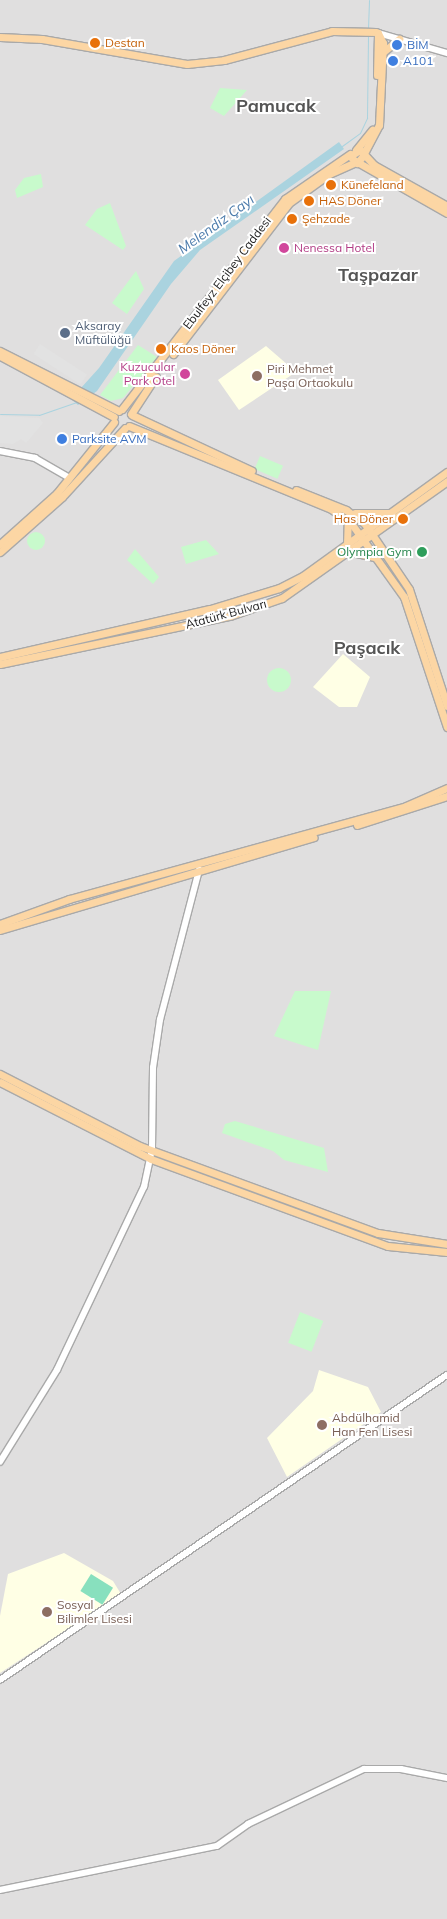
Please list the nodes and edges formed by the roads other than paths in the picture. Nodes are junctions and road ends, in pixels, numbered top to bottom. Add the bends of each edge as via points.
1 (377, 32) junction
2 (0, 37) edge
3 (399, 39) junction
4 (382, 53) junction
5 (447, 53) edge
6 (353, 152) junction
7 (360, 159) junction
8 (447, 206) edge
9 (447, 213) edge
10 (0, 351) edge
11 (0, 356) edge
12 (120, 410) junction
13 (132, 414) junction
14 (114, 420) junction
15 (127, 427) junction
16 (0, 451) edge
17 (447, 472) edge
18 (70, 478) junction
19 (447, 481) edge
20 (350, 512) junction
21 (391, 513) junction
22 (347, 520) junction
23 (386, 526) junction
24 (370, 533) junction
25 (363, 538) junction
26 (0, 544) edge
27 (347, 545) junction
28 (0, 552) edge
29 (349, 553) junction
30 (378, 555) junction
31 (0, 657) edge
32 (0, 664) edge
33 (447, 706) edge
34 (447, 728) edge
35 (447, 788) edge
36 (447, 796) edge
37 (198, 870) junction
38 (33, 915) junction
39 (0, 924) edge
40 (0, 930) edge
41 (0, 1074) edge
42 (0, 1082) edge
43 (152, 1150) junction
44 (152, 1159) junction
45 (447, 1244) edge
46 (447, 1252) edge
47 (447, 1375) edge
48 (0, 1462) edge
49 (0, 1680) edge
50 (447, 1778) edge
51 (0, 1890) edge

1 - 2 main road via 360,29 187,64 42,39
1 - 3 street
1 - 4 main road
1 - 6 main road via 375,120
3 - 4 main road
3 - 5 street
4 - 7 main road via 379,125
6 - 7 main road
6 - 7 main road
6 - 12 main road, Ebulfeyz Elçibey Caddesi via 280,204
7 - 8 main road
7 - 9 main road
7 - 13 main road, Ebulfeyz Elçibey Caddesi via 329,174 279,215
10 - 12 main road
11 - 14 main road
12 - 13 main road
12 - 14 main road, Ebulfeyz Elçibey Caddesi
13 - 15 main road
13 - 20 main road
14 - 15 main road
14 - 18 main road
15 - 22 main road via 331,509
15 - 28 main road via 62,497
16 - 18 street via 35,458
17 - 21 main road, Atatürk Bulvarı
18 - 26 main road
19 - 23 main road, Atatürk Bulvarı
20 - 21 main road
20 - 24 main road
21 - 24 main road, Atatürk Bulvarı
22 - 25 main road
22 - 27 main road
23 - 24 main road, Atatürk Bulvarı
23 - 30 main road
24 - 25 main road, Atatürk Bulvarı
24 - 30 main road
25 - 27 main road, Atatürk Bulvarı
25 - 29 main road, Atatürk Bulvarı
25 - 30 main road
27 - 31 main road, Atatürk Bulvarı via 290,583 243,600
29 - 30 main road via 365,551
29 - 32 main road, Atatürk Bulvarı via 307,585 255,609
30 - 33 main road via 409,589
30 - 34 main road via 404,597
35 - 38 main road via 406,806
36 - 37 main road via 408,812
37 - 38 main road
37 - 43 street via 160,1020 153,1068
38 - 39 main road
38 - 40 main road
41 - 43 main road
42 - 44 main road
43 - 44 street
43 - 45 main road via 378,1233
44 - 46 main road via 388,1246
44 - 48 street via 138,1203 57,1370
47 - 49 street
50 - 51 street via 401,1769 364,1769 248,1824 217,1846

